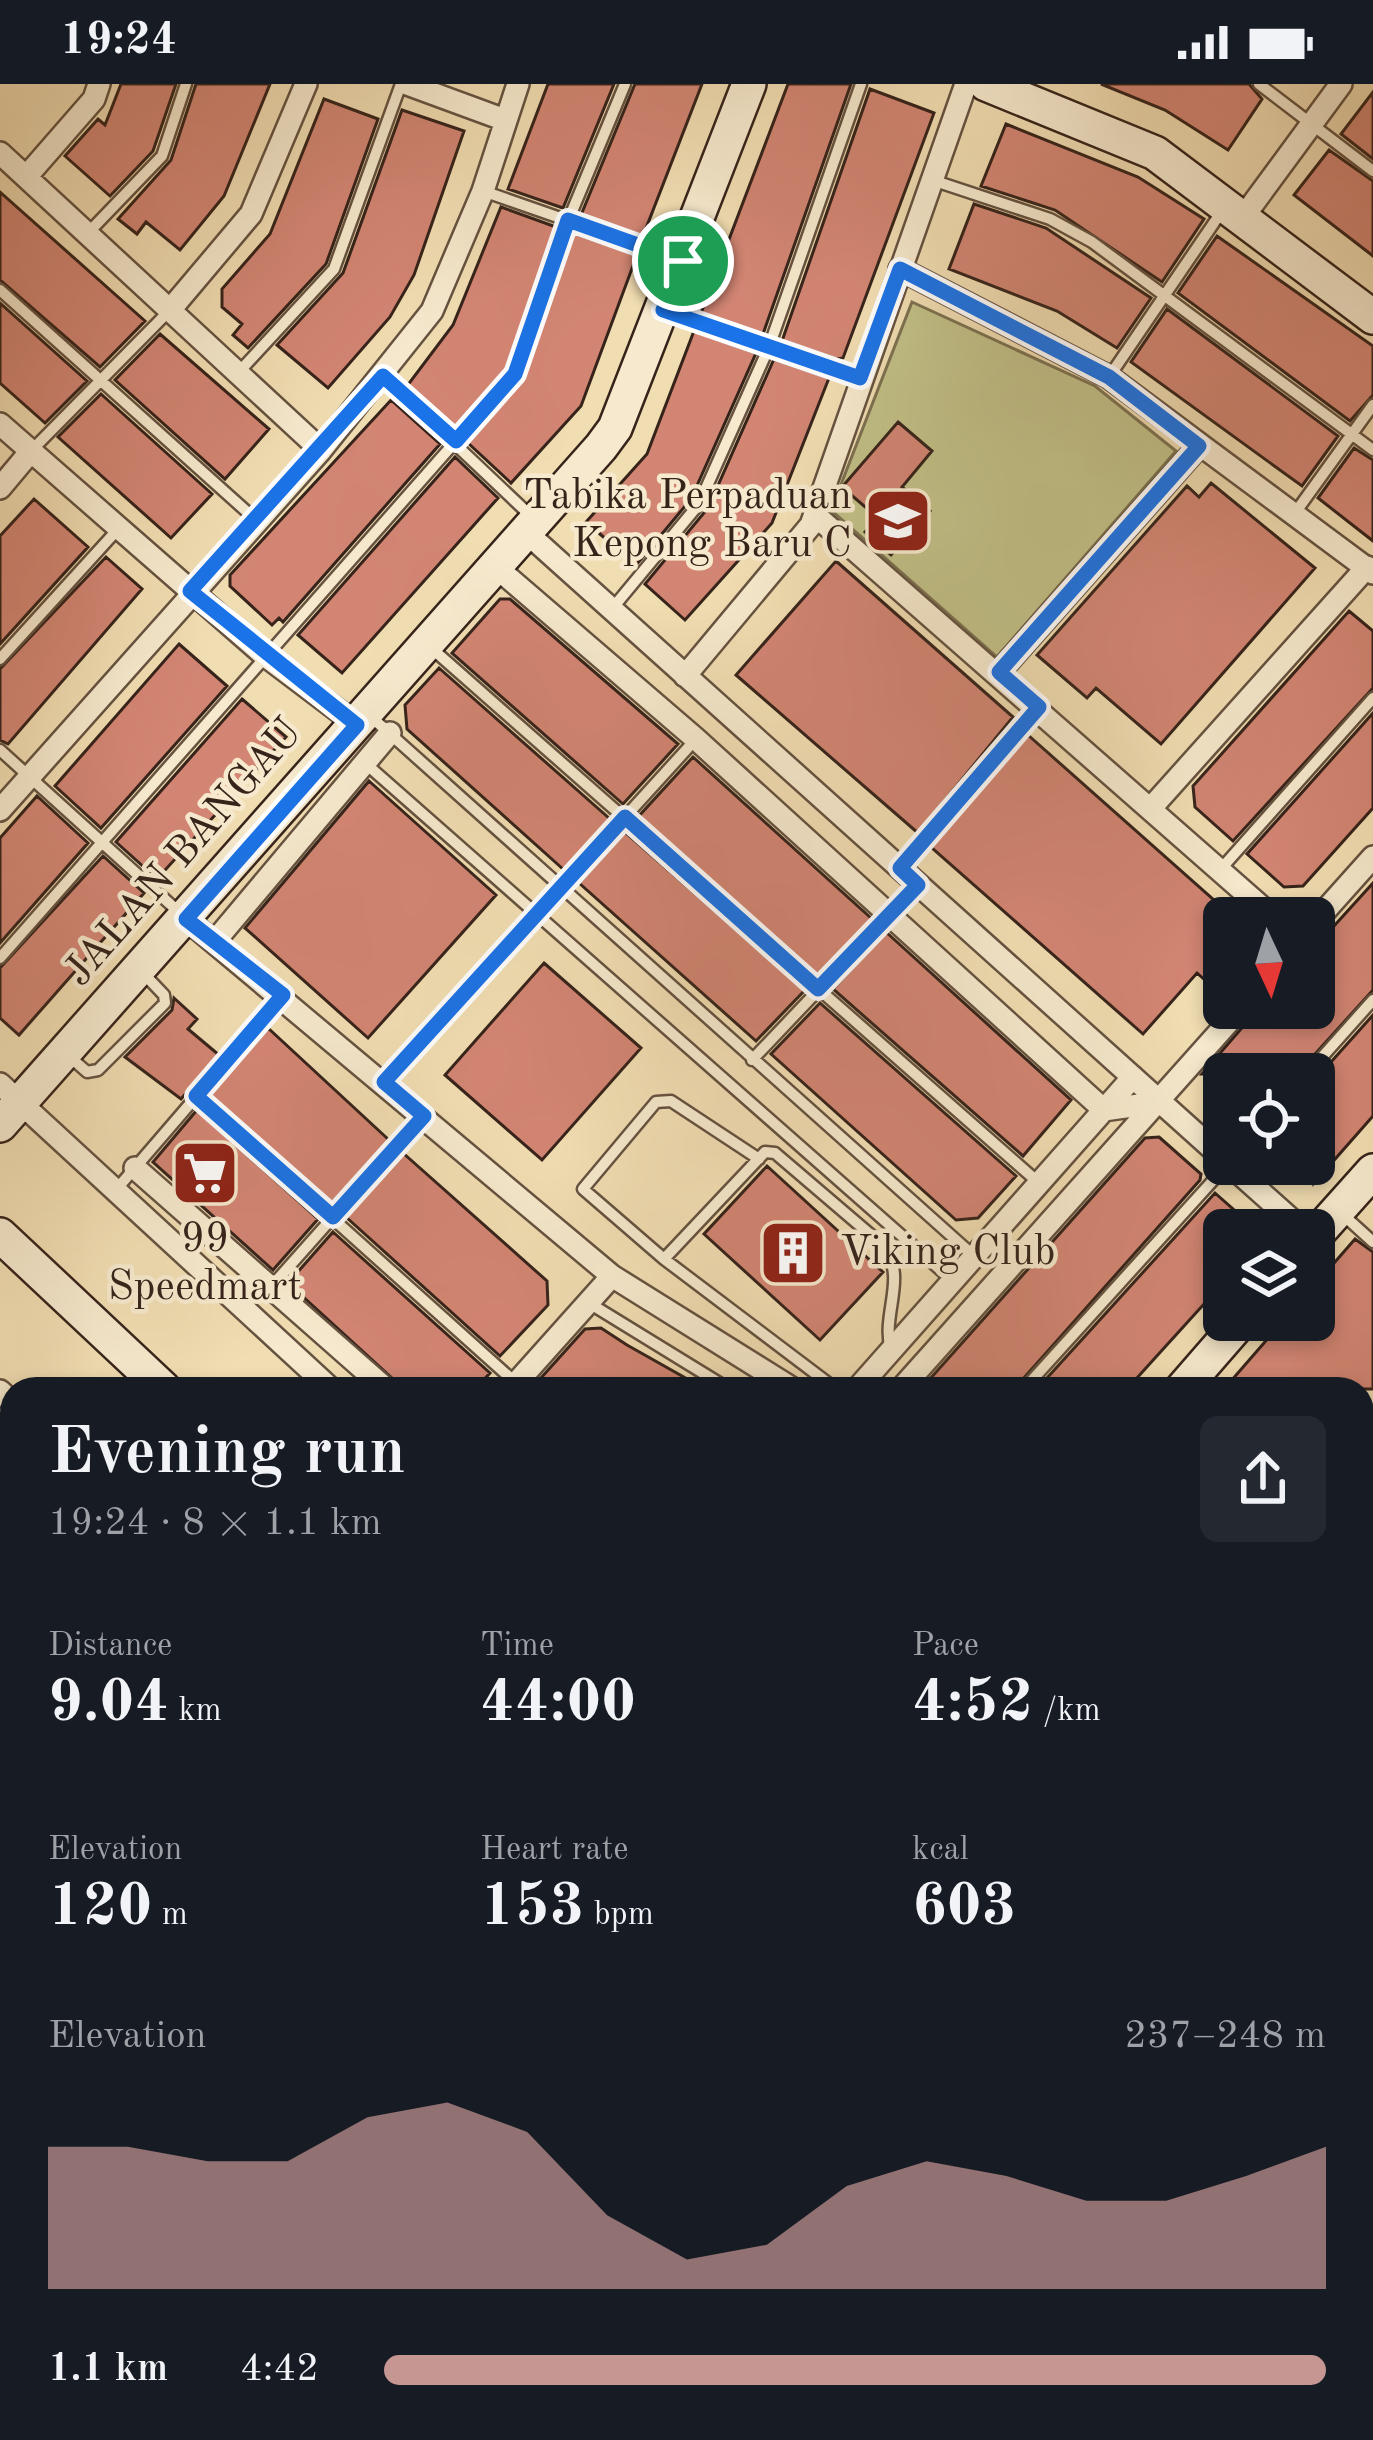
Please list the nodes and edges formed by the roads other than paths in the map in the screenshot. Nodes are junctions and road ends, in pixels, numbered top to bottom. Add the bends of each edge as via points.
1 (99, 84) edge
2 (186, 84) edge
3 (306, 84) edge
4 (404, 84) edge
5 (518, 84) edge
6 (625, 84) edge
7 (748, 84) edge
8 (861, 84) edge
9 (966, 84) edge
10 (986, 84) edge
11 (1258, 84) edge
12 (1341, 84) edge
13 (505, 120) junction
14 (1311, 125) junction
15 (0, 153) edge
16 (1373, 171) edge
17 (26, 177) junction
18 (932, 180) junction
19 (483, 191) junction
20 (1236, 210) junction
21 (568, 220) junction
22 (88, 233) junction
23 (683, 261) junction
24 (900, 269) junction
25 (0, 290) edge
26 (1166, 293) junction
27 (170, 310) junction
28 (663, 310) junction
29 (1373, 316) edge
30 (769, 347) junction
31 (238, 373) junction
32 (383, 376) junction
33 (1109, 377) junction
34 (860, 378) junction
35 (99, 382) junction
36 (1373, 405) edge
37 (0, 424) edge
38 (1352, 434) junction
39 (456, 441) junction
40 (1199, 446) junction
41 (320, 449) junction
42 (32, 451) junction
43 (1373, 451) edge
44 (0, 488) edge
45 (1295, 513) junction
46 (815, 514) junction
47 (255, 519) junction
48 (119, 528) junction
49 (533, 529) junction
50 (497, 568) junction
51 (1370, 570) edge
52 (190, 591) junction
53 (611, 610) junction
54 (428, 646) junction
55 (263, 654) junction
56 (0, 658) edge
57 (999, 672) junction
58 (685, 676) junction
59 (1373, 698) edge
60 (1039, 707) junction
61 (371, 724) junction
62 (695, 739) junction
63 (0, 750) edge
64 (365, 763) junction
65 (30, 776) junction
66 (1151, 808) junction
67 (0, 810) edge
68 (625, 817) junction
69 (104, 839) junction
70 (1373, 857) edge
71 (900, 868) junction
72 (1220, 870) junction
73 (562, 885) junction
74 (918, 885) junction
75 (1250, 897) edge
76 (1335, 900) edge
77 (537, 914) junction
78 (890, 915) junction
79 (186, 919) junction
80 (215, 941) junction
81 (0, 958) edge
82 (818, 989) junction
83 (283, 995) junction
84 (1373, 1000) edge
85 (1222, 1029) edge
86 (1326, 1053) edge
87 (752, 1060) junction
88 (1133, 1076) junction
89 (384, 1082) junction
90 (196, 1096) junction
91 (1160, 1102) junction
92 (8, 1104) edge
93 (1104, 1110) junction
94 (424, 1116) junction
95 (1203, 1141) edge
96 (759, 1159) junction
97 (134, 1168) junction
98 (1373, 1172) edge
99 (1039, 1183) junction
100 (1206, 1185) edge
101 (1253, 1185) edge
102 (116, 1191) junction
103 (1280, 1209) edge
104 (1337, 1210) junction
105 (1335, 1212) edge
106 (333, 1217) junction
107 (0, 1235) edge
108 (1373, 1242) edge
109 (975, 1257) junction
110 (664, 1258) junction
111 (612, 1276) junction
112 (954, 1281) junction
113 (269, 1288) junction
114 (588, 1302) junction
115 (1224, 1341) edge
116 (891, 1351) junction
117 (151, 1377) edge
118 (318, 1377) edge
119 (372, 1377) edge
120 (503, 1377) edge
121 (521, 1377) edge
122 (710, 1377) edge
123 (774, 1377) edge
124 (820, 1377) edge
125 (867, 1377) edge
126 (912, 1377) edge
127 (1035, 1377) edge
128 (1192, 1377) edge

1 - 17 street
2 - 22 lane via 162,156
3 - 27 street via 251,214
4 - 13 street
4 - 31 lane via 334,269
5 - 13 street
6 - 21 lane
7 - 23 street, JALAN BANGAU
8 - 30 lane
9 - 18 street
10 - 20 street via 1156,153
11 - 14 lane
12 - 14 street
13 - 19 street
14 - 16 lane
14 - 20 street
15 - 17 street
17 - 22 street
18 - 24 street
18 - 26 lane via 1050,219
19 - 21 lane
19 - 32 street via 432,310
20 - 26 lane
20 - 29 street
21 - 23 lane
21 - 39 lane via 515,374
22 - 27 street
23 - 28 street, JALAN BANGAU
24 - 33 street
24 - 34 street
25 - 35 lane
26 - 33 lane
26 - 38 lane
27 - 31 street
27 - 35 lane
28 - 30 lane
28 - 49 street, JALAN BANGAU via 615,428
30 - 34 lane
30 - 53 lane via 699,504
31 - 41 street
32 - 39 lane
32 - 41 street
33 - 40 street
34 - 46 street
35 - 42 lane
35 - 47 lane
36 - 38 lane
37 - 42 street
38 - 43 lane
38 - 45 lane
39 - 49 lane
39 - 55 lane
40 - 45 street
40 - 57 street
41 - 47 street
42 - 44 street
42 - 48 street
45 - 51 street
46 - 57 street
46 - 58 street via 805,537
47 - 52 street
48 - 52 street
48 - 56 lane
49 - 50 street, JALAN BANGAU
49 - 53 street
50 - 54 street, JALAN BANGAU
50 - 62 street
51 - 66 street
52 - 55 street
52 - 65 street
53 - 58 street
54 - 61 street, JALAN BANGAU
54 - 68 lane
55 - 61 street
55 - 69 lane
57 - 60 street
58 - 71 street
59 - 72 lane
60 - 66 street
60 - 71 lane
61 - 64 street
61 - 73 lane
61 - 79 street, JALAN BANGAU
62 - 68 lane
62 - 78 street
63 - 65 lane
64 - 77 lane
64 - 80 street
65 - 67 street
65 - 69 lane
66 - 72 street
68 - 73 lane
68 - 82 lane
69 - 79 lane
69 - 81 lane
70 - 76 street
71 - 74 street
72 - 75 street
73 - 77 lane
73 - 87 lane
74 - 78 lane
74 - 88 street
77 - 89 lane
77 - 112 lane
78 - 82 lane
78 - 93 street
79 - 80 street
79 - 92 street, JALAN BANGAU via 67,1054
80 - 83 street
82 - 87 lane
82 - 99 lane
83 - 89 street
83 - 90 lane
84 - 86 lane
85 - 91 street
87 - 109 lane
88 - 91 street
88 - 93 street
89 - 94 street
90 - 97 lane
90 - 106 lane
91 - 93 street
91 - 95 street
91 - 126 street
92 - 102 street
93 - 99 street
94 - 106 lane
94 - 111 street
96 - 110 lane
96 - 110 lane via 670,1101 656,1102 583,1189
96 - 116 lane via 775,1153 885,1247 895,1263 884,1326
97 - 102 lane
97 - 113 street
98 - 104 street
99 - 109 street
100 - 127 lane
101 - 103 street
102 - 118 street
104 - 105 street
104 - 108 lane
106 - 113 lane
106 - 120 lane
107 - 117 street
109 - 112 street
110 - 124 lane
111 - 114 street
111 - 123 street
112 - 116 street
113 - 119 street
114 - 121 street
114 - 122 lane
115 - 128 street
116 - 125 street

